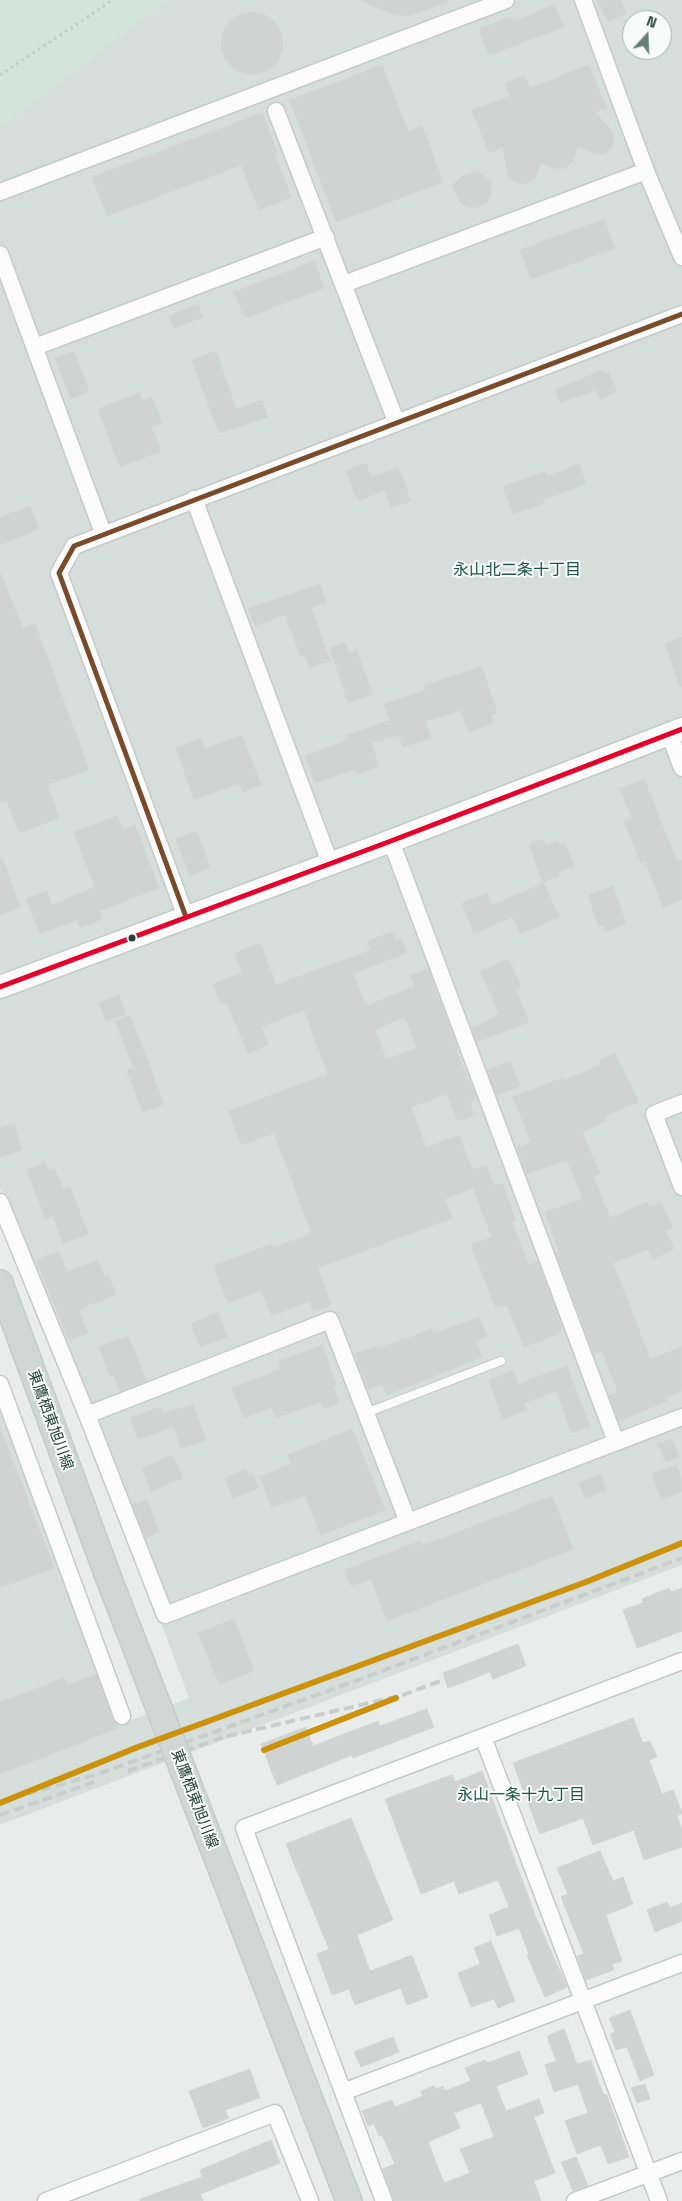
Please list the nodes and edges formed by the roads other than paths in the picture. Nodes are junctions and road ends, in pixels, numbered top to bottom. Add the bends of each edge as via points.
1 (506, 0) edge
2 (583, 0) edge
3 (276, 111) dead end
4 (646, 171) junction
5 (0, 192) edge
6 (326, 237) junction
7 (0, 254) edge
8 (682, 257) edge
9 (344, 284) junction
10 (682, 314) edge
11 (35, 347) junction
12 (396, 422) junction
13 (194, 499) junction
14 (102, 533) junction
15 (676, 731) edge
16 (682, 768) edge
17 (391, 841) junction
18 (330, 863) junction
19 (186, 916) junction
20 (0, 987) edge
21 (682, 1103) edge
22 (682, 1187) edge
23 (0, 1202) edge
24 (0, 1283) edge
25 (501, 1361) dead end
26 (0, 1384) edge
27 (366, 1413) junction
28 (87, 1415) junction
29 (682, 1417) edge
30 (616, 1442) junction
31 (408, 1522) junction
32 (682, 1661) edge
33 (122, 1716) dead end
34 (483, 1737) junction
35 (682, 1963) edge
36 (584, 2000) junction
37 (343, 2092) junction
38 (682, 2161) edge
39 (648, 2174) junction
40 (46, 2201) edge
41 (310, 2201) edge
42 (350, 2201) edge
43 (384, 2201) edge
44 (575, 2201) edge
45 (659, 2201) edge

1 - 5 street
2 - 4 street
3 - 6 street
4 - 8 street
4 - 9 street
6 - 9 street
6 - 11 street
7 - 11 street
9 - 12 street
10 - 12 street
11 - 14 street
12 - 13 street
13 - 14 street
13 - 18 street
14 - 19 street via 74,546 59,574
15 - 16 street
15 - 17 main road
17 - 18 main road
17 - 30 street
18 - 19 main road
19 - 20 main road
21 - 22 street via 654,1114
23 - 28 street
24 - 42 main road, 東鷹栖東旭川線, bridge via 106,1571
25 - 27 lane
26 - 33 street
27 - 28 street via 330,1320
27 - 31 street
28 - 31 street via 165,1615
29 - 30 street
30 - 31 street
32 - 34 street
34 - 36 street
34 - 37 street via 244,1828
35 - 36 street
36 - 37 street
36 - 39 street
37 - 43 street
38 - 39 street
39 - 44 street
39 - 45 street
40 - 41 street via 275,2113

